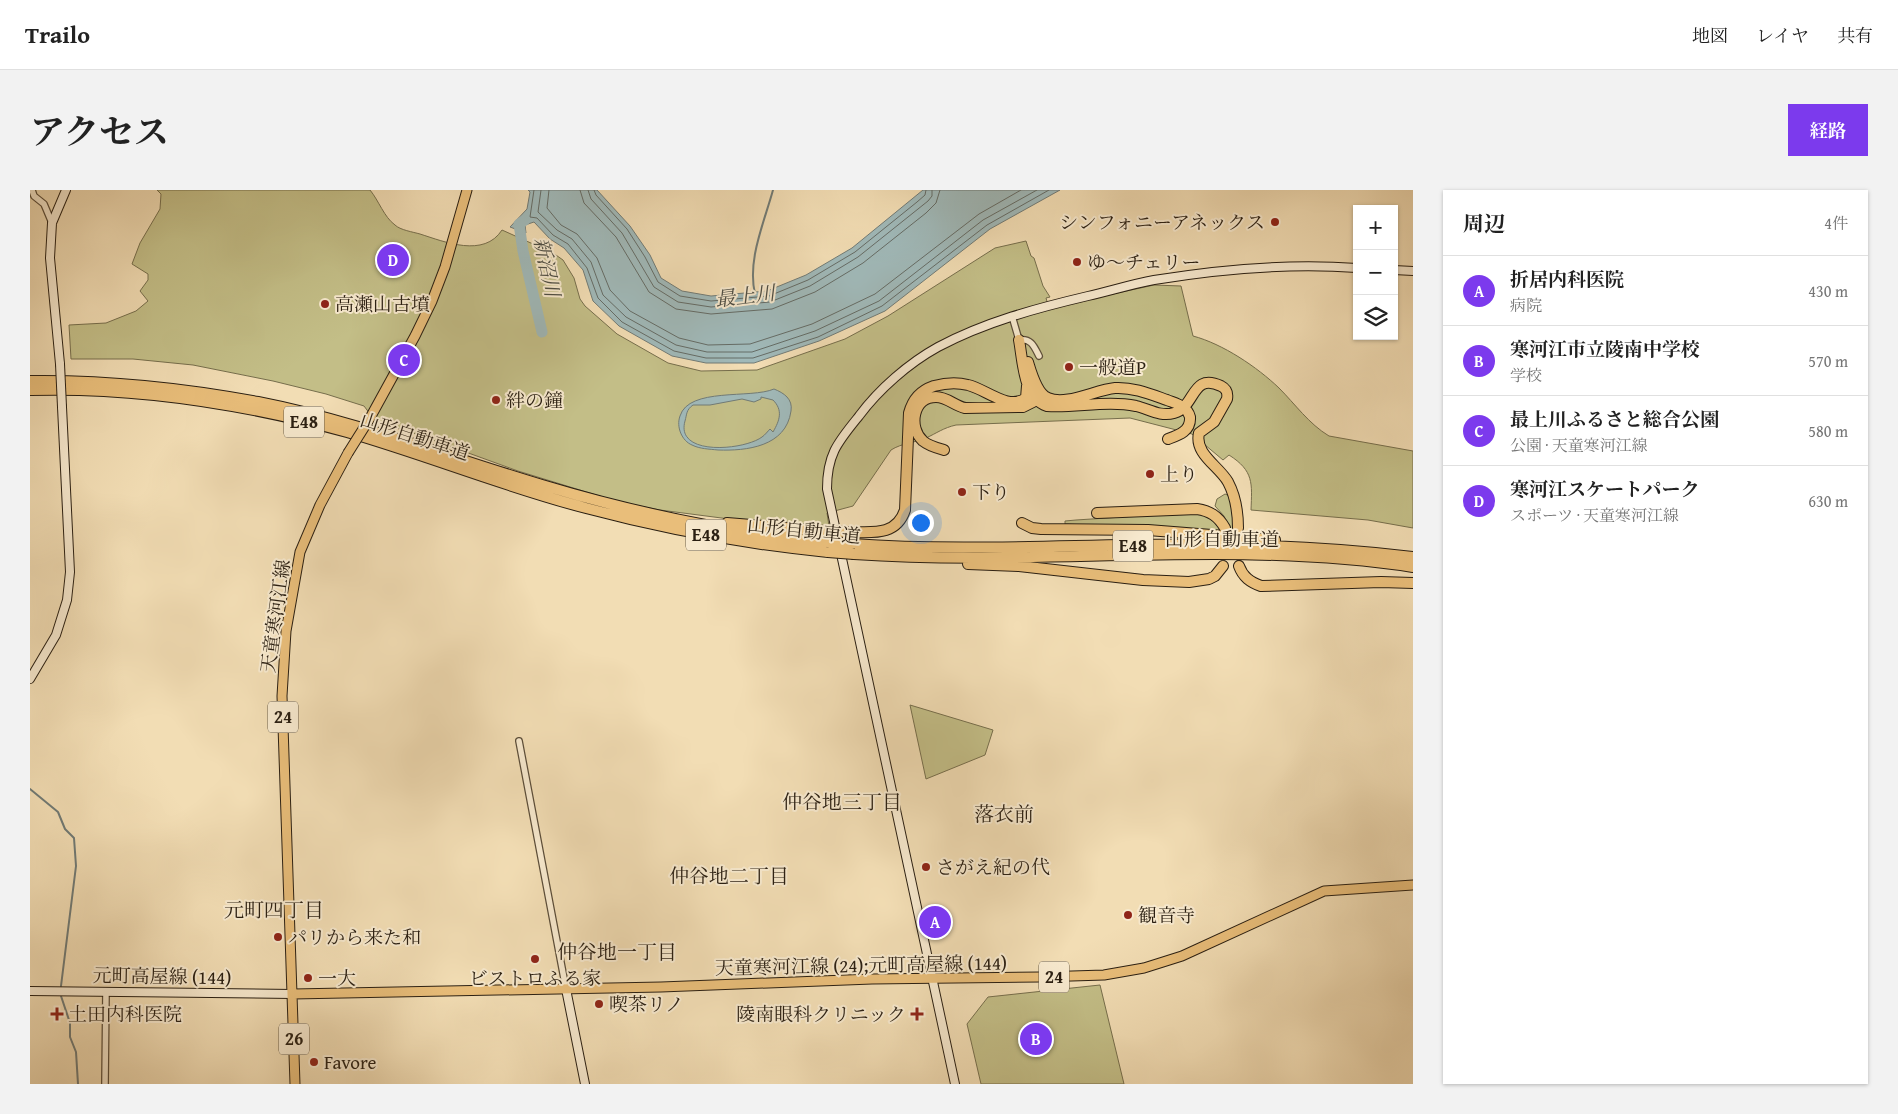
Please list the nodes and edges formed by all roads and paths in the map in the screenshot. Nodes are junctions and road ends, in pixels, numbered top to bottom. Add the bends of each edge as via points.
1 (32, 190) edge
2 (66, 190) edge
3 (467, 190) edge
4 (52, 223) junction
5 (1353, 268) edge
6 (1398, 270) edge
7 (1413, 271) edge
8 (1012, 316) junction
9 (1019, 340) junction
10 (1039, 356) dead end
11 (1030, 369) junction
12 (30, 381) edge
13 (1027, 382) junction
14 (30, 390) edge
15 (1036, 399) junction
16 (1184, 407) junction
17 (1168, 439) dead end
18 (944, 450) dead end
19 (567, 498) junction
20 (1097, 513) dead end
21 (649, 514) junction
22 (1022, 523) dead end
23 (1225, 528) dead end
24 (1238, 528) dead end
25 (827, 547) junction
26 (853, 549) junction
27 (1384, 554) junction
28 (1413, 557) edge
29 (1223, 566) dead end
30 (1239, 566) dead end
31 (1413, 568) edge
32 (1413, 583) edge
33 (30, 679) edge
34 (519, 741) dead end
35 (1413, 885) edge
36 (932, 978) junction
37 (566, 989) junction
38 (30, 990) edge
39 (106, 991) junction
40 (293, 994) junction
41 (105, 1084) edge
42 (295, 1084) edge
43 (585, 1084) edge
44 (955, 1084) edge

1 - 4 street via 44,204
2 - 4 street
3 - 40 main road, 天童寒河江線 / 24, bridge via 432,301 320,505 300,552 286,631 282,696
4 - 33 street, bridge via 50,258 60,364 70,572 67,600 56,635
5 - 8 street via 1255,267 1200,273 1152,281
6 - 7 street
8 - 9 street
8 - 36 street via 938,348 883,389 864,408 834,450 827,475 827,490 843,568
9 - 10 street via 1034,344
9 - 11 highway
9 - 13 highway
11 - 15 highway
11 - 16 highway via 1042,393 1049,399 1069,399 1125,388
12 - 19 highway, 山形自動車道 / E48 via 144,386 260,402 351,425
13 - 15 highway
13 - 21 highway, bridge via 1027,395 1021,401 1003,400 970,385 955,383 920,393 909,413 903,518 884,532 734,524
14 - 19 highway, 山形自動車道 / E48 via 100,391 258,412 347,432
15 - 16 highway via 1047,406 1127,405 1162,414 1175,413
15 - 18 highway via 1023,407 965,408 936,397 924,401 916,411 916,430 924,441
16 - 17 highway via 1190,417 1189,426
16 - 24 highway via 1198,387 1206,383 1211,382 1227,391 1227,399 1214,422 1199,433 1199,442 1202,453 1231,487 1238,510
19 - 21 highway, 山形自動車道 / E48 via 584,497
19 - 25 highway, 山形自動車道 / E48 via 585,508 682,531 731,540
20 - 23 highway via 1197,509 1211,512
21 - 25 highway, 山形自動車道 / E48
22 - 27 highway via 1040,529 1148,530 1278,540 1358,548
25 - 26 highway, 山形自動車道 / E48, bridge
26 - 27 highway, 山形自動車道 / E48 via 1230,545
26 - 29 highway via 887,560 1019,566 1179,582 1204,581 1215,576
26 - 31 highway, 山形自動車道 / E48 via 966,558 1246,555 1328,558
27 - 28 highway, 山形自動車道 / E48
30 - 32 highway via 1249,581 1261,586
34 - 37 street
35 - 36 main road, 天童寒河江線 (24);元町高屋線 (144) / 24 via 1324,891 1182,956 1144,968 1104,975
36 - 37 main road, 天童寒河江線 (24);元町高屋線 (144) / 24
36 - 44 street
37 - 40 main road, 天童寒河江線 (24);元町高屋線 (144) / 24
37 - 43 street
38 - 39 street, 元町高屋線 (144)
39 - 40 street, 元町高屋線 (144)
39 - 41 street
40 - 42 main road, 26

